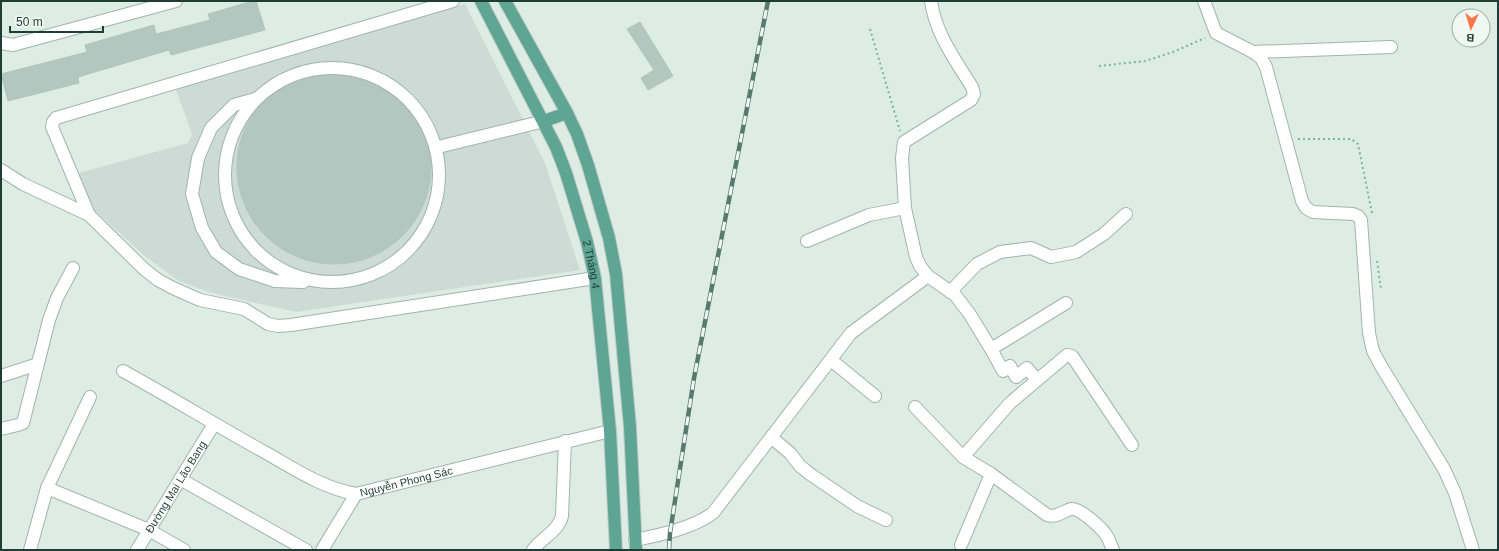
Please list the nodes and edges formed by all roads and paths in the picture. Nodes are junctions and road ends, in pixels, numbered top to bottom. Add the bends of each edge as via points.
1 (176, 1) edge
2 (453, 1) edge
3 (481, 1) edge
4 (505, 1) edge
5 (931, 1) edge
6 (1204, 1) edge
7 (870, 28) dead end
8 (1216, 33) junction
9 (1, 43) edge
10 (1391, 47) dead end
11 (1253, 52) junction
12 (1099, 66) dead end
13 (255, 99) junction
14 (567, 113) junction
15 (544, 121) junction
16 (1285, 139) junction
17 (904, 142) junction
18 (438, 147) junction
19 (1, 170) edge
20 (905, 208) junction
21 (1372, 213) dead end
22 (1126, 214) dead end
23 (90, 215) junction
24 (807, 241) dead end
25 (1377, 259) dead end
26 (73, 268) dead end
27 (616, 274) junction
28 (928, 276) junction
29 (595, 278) junction
30 (332, 283) junction
31 (1381, 290) dead end
32 (950, 292) junction
33 (1066, 303) dead end
34 (991, 349) junction
35 (832, 360) junction
36 (38, 364) junction
37 (123, 371) dead end
38 (1, 376) edge
39 (1037, 380) junction
40 (875, 396) dead end
41 (90, 397) dead end
42 (915, 407) dead end
43 (214, 424) junction
44 (630, 426) junction
45 (1, 429) edge
46 (610, 430) junction
47 (772, 438) junction
48 (565, 441) junction
49 (1132, 444) dead end
50 (963, 457) junction
51 (991, 474) junction
52 (180, 479) junction
53 (47, 488) junction
54 (356, 494) junction
55 (886, 520) dead end
56 (149, 530) junction
57 (636, 545) edge
58 (962, 545) dead end
59 (30, 550) edge
60 (138, 550) edge
61 (184, 550) edge
62 (306, 550) edge
63 (322, 550) edge
64 (533, 550) edge
65 (616, 550) edge
66 (1113, 550) edge
67 (1473, 550) edge

1 - 9 street via 13,45
2 - 23 street via 56,118 52,127
3 - 15 main road, 2 Tháng 4
4 - 14 main road, 2 Tháng 4
5 - 17 street via 946,44 974,94 971,100
6 - 8 street
7 - 17 path
8 - 11 street
8 - 12 path via 1158,57
10 - 11 street
11 - 16 street via 1261,58 1266,67
13 - 18 street via 285,77 312,69 350,68 385,81 415,104
13 - 30 street via 233,130 224,166 225,194 238,229 262,258 295,276
13 - 30 street via 234,105 211,128 198,158 192,194 202,228 216,252 239,269 275,281
14 - 15 main road
14 - 27 main road, 2 Tháng 4 via 588,165 609,238
15 - 18 street
15 - 29 main road, 2 Tháng 4 via 578,208
16 - 21 path via 1355,141 1358,144
16 - 67 street via 1306,208 1313,212 1353,214 1361,220 1369,333 1373,351 1444,469 1455,493
17 - 20 street via 902,158
18 - 30 street via 440,191 428,226 404,256 372,275
19 - 23 street via 24,184
20 - 24 street via 869,216
20 - 28 street via 916,257
22 - 32 street via 1104,234 1076,252 1051,257 1031,248 1000,252 977,264
23 - 29 street via 133,259 158,280 200,300 244,308 268,324 278,326
25 - 31 path
26 - 36 street via 57,298
27 - 29 main road
27 - 44 main road, 2 Tháng 4
28 - 32 street
28 - 35 street via 851,333
29 - 46 main road, 2 Tháng 4
32 - 34 street via 962,303
33 - 34 street
34 - 39 street via 1003,371 1010,366 1016,377 1027,368
35 - 40 street
35 - 47 street
36 - 38 street
36 - 45 street via 23,422 18,426
37 - 43 street, Nguyễn Phong Sác
39 - 49 street via 1066,355 1072,356
39 - 50 street via 1010,403
41 - 53 street
42 - 50 street
43 - 52 street, Đường Mai Lão Bang
43 - 54 street, Nguyễn Phong Sác via 317,482 342,492
44 - 46 main road
44 - 57 main road, 2 Tháng 4
46 - 48 street, Nguyễn Phong Sác
46 - 65 main road, 2 Tháng 4
47 - 55 street via 810,474 857,506
47 - 57 street via 719,508 708,517
48 - 54 street, Nguyễn Phong Sác
48 - 64 street via 560,523
50 - 51 street
51 - 58 street
51 - 66 street via 1047,515 1055,516 1069,510 1078,510 1104,532
52 - 56 street, Đường Mai Lão Bang
52 - 62 street
53 - 56 street
53 - 59 street
54 - 63 street
56 - 60 street, Đường Mai Lão Bang
56 - 61 street

